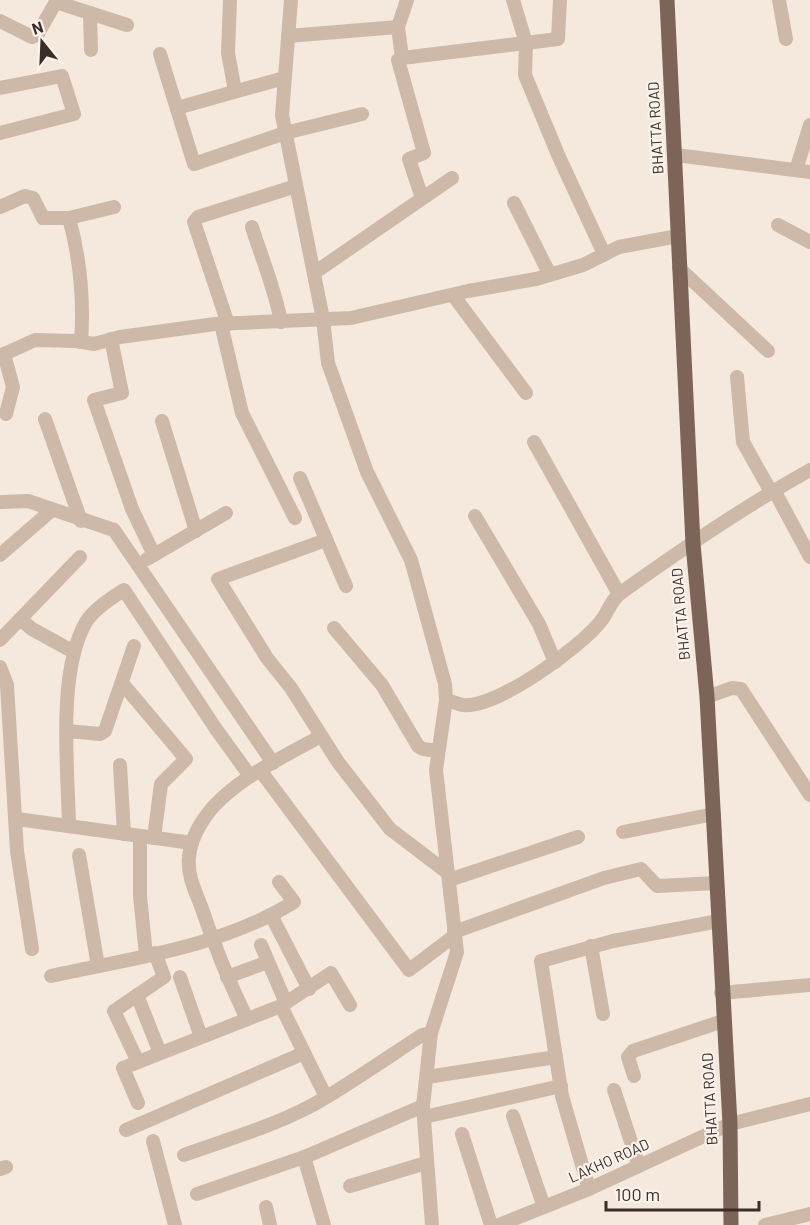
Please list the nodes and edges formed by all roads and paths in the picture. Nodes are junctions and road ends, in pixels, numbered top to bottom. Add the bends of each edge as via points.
1 (231, 0) edge
2 (291, 0) edge
3 (407, 0) edge
4 (513, 0) edge
5 (560, 0) edge
6 (668, 0) edge
7 (779, 0) edge
8 (56, 1) edge
9 (90, 13) junction
10 (0, 21) edge
11 (127, 25) dead end
12 (398, 27) junction
13 (288, 36) junction
14 (786, 39) dead end
15 (526, 43) junction
16 (91, 50) dead end
17 (160, 54) dead end
18 (402, 58) junction
19 (284, 78) junction
20 (0, 88) edge
21 (235, 91) junction
22 (177, 108) junction
23 (362, 114) dead end
24 (810, 125) edge
25 (285, 133) junction
26 (0, 134) edge
27 (676, 155) junction
28 (803, 171) edge
29 (452, 178) dead end
30 (296, 186) junction
31 (422, 198) junction
32 (514, 203) dead end
33 (0, 207) edge
34 (114, 207) dead end
35 (69, 218) junction
36 (778, 225) dead end
37 (252, 227) dead end
38 (678, 236) junction
39 (810, 242) edge
40 (604, 254) junction
41 (679, 268) junction
42 (314, 273) junction
43 (550, 275) junction
44 (453, 295) junction
45 (323, 320) junction
46 (281, 322) junction
47 (224, 324) junction
48 (111, 339) junction
49 (81, 342) junction
50 (768, 351) dead end
51 (2, 355) edge
52 (737, 377) dead end
53 (526, 393) dead end
54 (6, 414) dead end
55 (45, 419) dead end
56 (162, 421) dead end
57 (534, 442) dead end
58 (810, 470) edge
59 (300, 478) dead end
60 (772, 491) junction
61 (2, 502) dead end
62 (52, 510) junction
63 (226, 513) dead end
64 (475, 516) dead end
65 (295, 518) dead end
66 (81, 521) junction
67 (196, 531) junction
68 (326, 540) junction
69 (693, 544) junction
70 (0, 555) edge
71 (154, 555) junction
72 (80, 557) dead end
73 (810, 557) edge
74 (138, 565) junction
75 (346, 586) dead end
76 (619, 594) junction
77 (20, 618) junction
78 (334, 628) dead end
79 (0, 640) edge
80 (134, 646) dead end
81 (74, 652) junction
82 (555, 662) junction
83 (0, 667) edge
84 (122, 683) junction
85 (707, 697) junction
86 (446, 699) junction
87 (67, 730) junction
88 (321, 736) junction
89 (438, 751) junction
90 (273, 763) junction
91 (120, 765) dead end
92 (255, 773) junction
93 (810, 795) edge
94 (714, 814) junction
95 (17, 819) junction
96 (69, 826) junction
97 (623, 832) dead end
98 (124, 834) junction
99 (147, 837) junction
100 (578, 837) dead end
101 (192, 843) junction
102 (79, 855) dead end
103 (448, 877) junction
104 (279, 882) dead end
105 (717, 883) junction
106 (271, 915) junction
107 (719, 921) junction
108 (454, 934) junction
109 (211, 941) junction
110 (261, 945) dead end
111 (591, 946) junction
112 (32, 949) dead end
113 (150, 954) junction
114 (268, 962) junction
115 (98, 966) junction
116 (51, 976) dead end
117 (180, 977) dead end
118 (227, 977) junction
119 (810, 985) edge
120 (309, 989) junction
121 (722, 993) junction
122 (138, 995) junction
123 (284, 1005) junction
124 (350, 1005) dead end
125 (603, 1014) dead end
126 (247, 1019) junction
127 (723, 1021) junction
128 (431, 1033) junction
129 (201, 1037) junction
130 (160, 1053) junction
131 (304, 1053) junction
132 (556, 1057) junction
133 (138, 1062) junction
134 (634, 1076) dead end
135 (427, 1077) junction
136 (561, 1086) junction
137 (614, 1090) dead end
138 (326, 1098) junction
139 (138, 1103) dead end
140 (810, 1104) edge
141 (424, 1112) junction
142 (513, 1116) dead end
143 (730, 1124) junction
144 (126, 1130) dead end
145 (462, 1134) dead end
146 (153, 1141) dead end
147 (184, 1155) dead end
148 (304, 1157) junction
149 (426, 1163) junction
150 (639, 1166) junction
151 (350, 1186) dead end
152 (589, 1189) junction
153 (197, 1194) dead end
154 (266, 1207) dead end
155 (544, 1207) junction
156 (810, 1214) edge
157 (175, 1225) edge
158 (270, 1225) edge
159 (324, 1225) edge
160 (432, 1225) edge
161 (491, 1225) edge
162 (499, 1225) edge
163 (731, 1225) edge
164 (765, 1225) edge

1 - 21 street via 228,53
2 - 13 street
3 - 12 street
4 - 15 street
5 - 15 street via 558,39
6 - 27 main road, BHATTA ROAD
7 - 14 street
8 - 9 street
8 - 10 street via 37,35 32,37
9 - 11 street
9 - 16 street
12 - 13 street
12 - 18 street
13 - 19 street
15 - 18 street
15 - 40 street via 525,75
17 - 22 street
18 - 31 street via 398,60 423,153 408,159
19 - 21 street
19 - 25 street
20 - 26 street via 62,76 74,114
21 - 22 street
22 - 25 street via 194,164
23 - 25 street
24 - 28 street
25 - 30 street
27 - 28 street
27 - 38 main road, BHATTA ROAD
29 - 31 street
30 - 42 street
30 - 47 street via 198,217 194,222
31 - 42 street
32 - 43 street
33 - 35 street via 25,196 33,198 43,218
34 - 35 street
35 - 49 street via 76,242
36 - 39 street
37 - 46 street via 276,294
38 - 40 street via 619,247
38 - 41 main road, BHATTA ROAD
40 - 43 street
41 - 50 street
41 - 69 main road, BHATTA ROAD
42 - 45 street
43 - 44 street
44 - 45 street via 351,318
44 - 53 street
45 - 46 street
45 - 86 street via 328,363 359,451 411,560
46 - 47 street
47 - 48 street
47 - 65 street via 242,413
48 - 49 street via 94,344
48 - 71 street via 122,393 94,400 132,509
49 - 51 street via 35,340
51 - 54 street via 13,387
52 - 60 street via 743,442
55 - 66 street
56 - 67 street
57 - 76 street
58 - 60 street
59 - 68 street
60 - 69 street
60 - 73 street
61 - 62 street via 28,501
62 - 66 street
62 - 70 street
63 - 67 street
64 - 82 street via 539,624
66 - 74 street via 114,530
67 - 71 street
68 - 75 street
68 - 88 street via 218,579
69 - 76 street
69 - 85 main road, BHATTA ROAD
71 - 74 street
72 - 77 street
74 - 90 street
76 - 82 street via 601,622
77 - 79 street
77 - 81 street
78 - 89 street via 382,686 418,746
80 - 84 street
81 - 87 street
81 - 92 street via 87,621 124,590 185,684
82 - 86 street via 491,699 465,705
83 - 95 street via 7,685
84 - 87 street via 105,731 100,734
84 - 99 street via 186,759 161,784
85 - 93 street via 732,688 741,689
85 - 94 main road, BHATTA ROAD
86 - 89 street
87 - 96 street
88 - 90 street
88 - 103 street via 390,829
89 - 103 street via 436,770
90 - 92 street
91 - 98 street
92 - 101 street via 204,816
92 - 108 street via 409,970
94 - 97 street
94 - 105 main road, BHATTA ROAD
95 - 96 street
95 - 112 street
96 - 98 street
98 - 99 street
99 - 101 street
99 - 113 street via 140,896
100 - 103 street
101 - 109 street via 190,874
102 - 115 street
103 - 108 street
104 - 106 street via 294,902
105 - 107 main road, BHATTA ROAD
105 - 108 street via 657,886 641,869 604,878
106 - 109 street
106 - 120 street
107 - 111 street
107 - 121 main road, BHATTA ROAD
108 - 128 street via 457,952
109 - 113 street
109 - 118 street
110 - 114 street
111 - 125 street
111 - 132 street via 541,961
113 - 115 street
113 - 122 street via 164,977
114 - 118 street
114 - 123 street
115 - 116 street
117 - 129 street
118 - 126 street
119 - 121 street
120 - 123 street
120 - 124 street via 331,973
121 - 127 main road, BHATTA ROAD
122 - 130 street
122 - 133 street via 114,1011
123 - 126 street
123 - 131 street
126 - 129 street
127 - 134 street via 633,1051 628,1057
127 - 143 main road, BHATTA ROAD
128 - 135 street
128 - 138 street via 422,1035
129 - 130 street
130 - 133 street
131 - 138 street
131 - 144 street
132 - 135 street
132 - 136 street
133 - 139 street via 123,1068
135 - 141 street
136 - 141 street
136 - 152 street
137 - 150 street
138 - 147 street via 272,1124
140 - 143 street, LAKHO ROAD
141 - 148 street
141 - 149 street
142 - 155 street
143 - 150 street, LAKHO ROAD
143 - 163 main road, BHATTA ROAD
145 - 161 street
146 - 157 street
148 - 153 street
148 - 159 street
149 - 151 street
149 - 160 street
150 - 152 street, LAKHO ROAD
152 - 155 street, LAKHO ROAD
154 - 158 street
155 - 162 street, LAKHO ROAD
156 - 164 street

